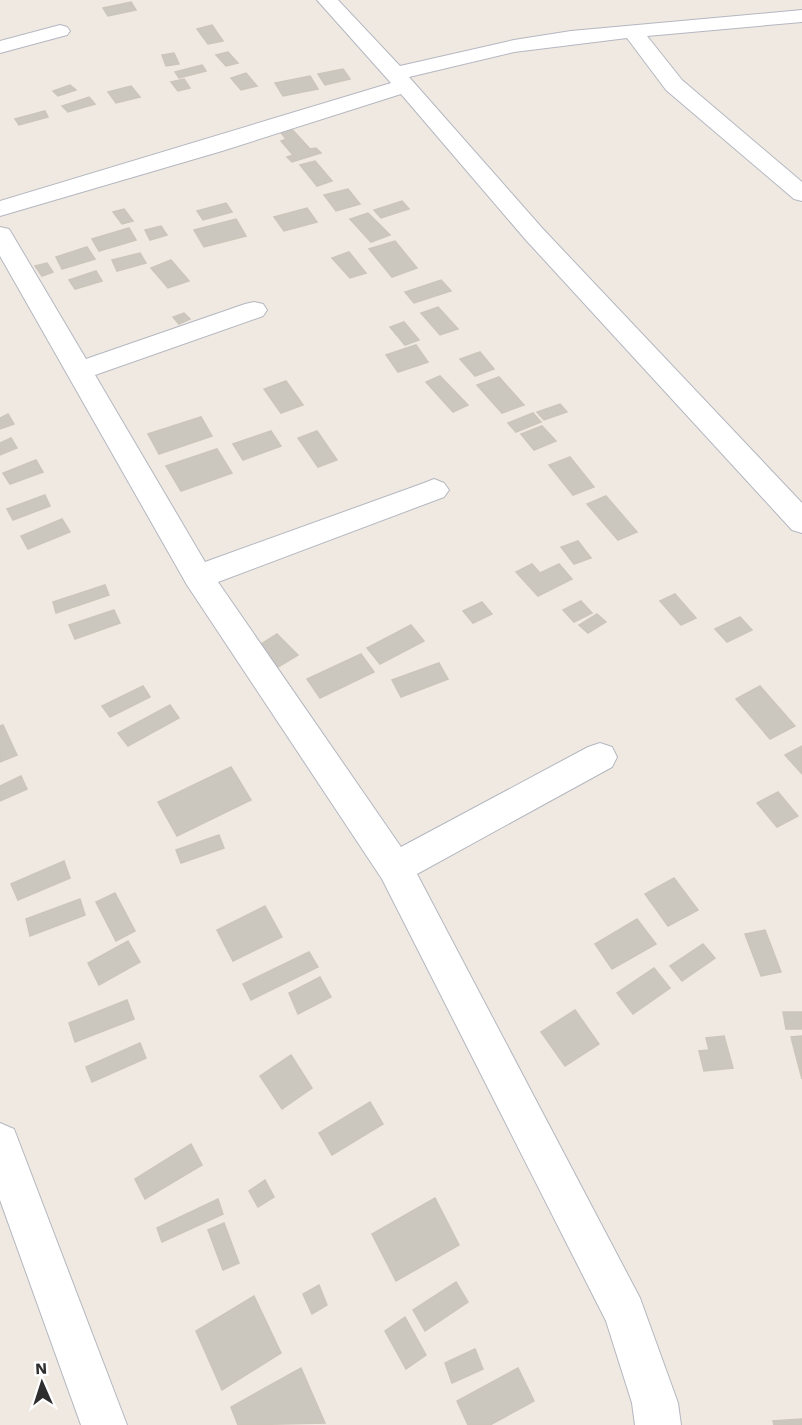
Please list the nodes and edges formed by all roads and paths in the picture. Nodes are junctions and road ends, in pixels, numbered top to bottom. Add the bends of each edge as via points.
1 (327, 0) edge
2 (802, 16) edge
3 (60, 31) dead end
4 (634, 33) junction
5 (0, 47) edge
6 (400, 80) junction
7 (802, 194) edge
8 (0, 209) edge
9 (0, 234) edge
10 (254, 310) dead end
11 (79, 371) junction
12 (434, 489) dead end
13 (802, 522) edge
14 (198, 577) junction
15 (600, 757) dead end
16 (395, 868) junction
17 (0, 1143) edge
18 (104, 1425) edge
19 (658, 1425) edge

1 - 6 street
2 - 4 street
3 - 5 street
4 - 6 street via 514,46
4 - 7 street via 674,85
6 - 8 street via 214,147
6 - 13 street via 534,234
9 - 11 street
10 - 11 street
11 - 14 street
12 - 14 street
14 - 16 street
15 - 16 street
16 - 19 street via 625,1313 655,1403
17 - 18 street

